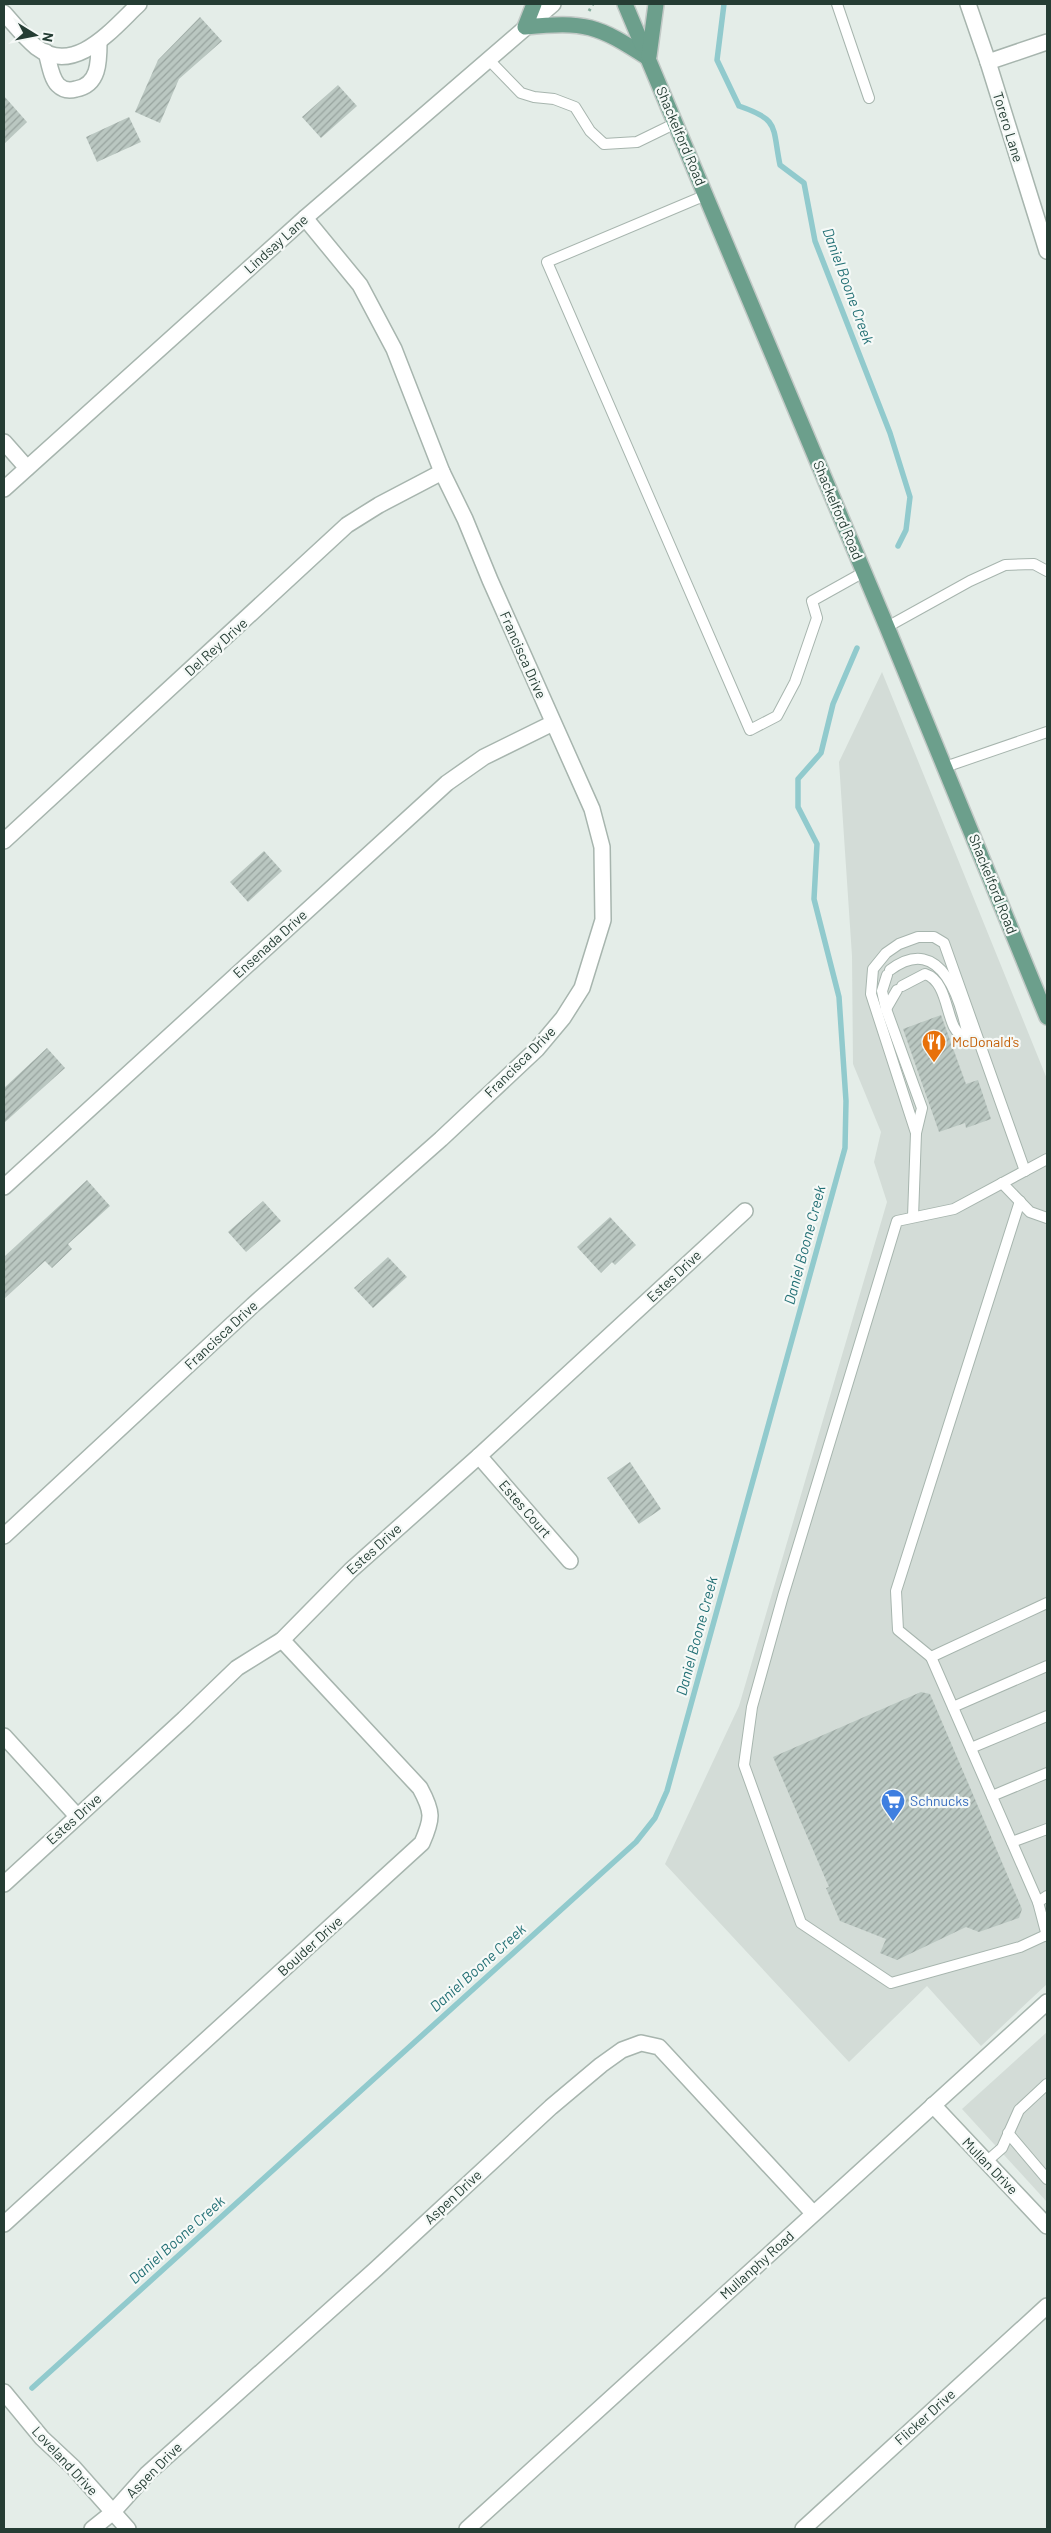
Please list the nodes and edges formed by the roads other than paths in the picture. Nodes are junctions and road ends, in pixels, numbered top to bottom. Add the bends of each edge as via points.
1 (139, 4) edge
2 (534, 4) edge
3 (553, 4) edge
4 (626, 4) edge
5 (656, 4) edge
6 (837, 4) edge
7 (968, 4) edge
8 (4, 13) edge
9 (525, 27) junction
10 (98, 42) junction
11 (1047, 42) edge
12 (46, 52) junction
13 (648, 58) junction
14 (488, 59) junction
15 (988, 62) junction
16 (869, 98) dead end
17 (676, 123) junction
18 (706, 194) junction
19 (305, 218) junction
20 (1047, 251) edge
21 (4, 442) edge
22 (27, 468) junction
23 (442, 472) junction
24 (4, 489) edge
25 (1047, 570) edge
26 (864, 572) junction
27 (887, 627) junction
28 (553, 723) junction
29 (1047, 732) edge
30 (945, 767) junction
31 (4, 841) edge
32 (886, 1009) junction
33 (1047, 1017) edge
34 (969, 1042) junction
35 (983, 1049) junction
36 (916, 1133) junction
37 (1047, 1160) edge
38 (1025, 1171) junction
39 (1002, 1183) junction
40 (4, 1187) edge
41 (1020, 1201) junction
42 (745, 1211) dead end
43 (913, 1217) junction
44 (1047, 1218) edge
45 (479, 1456) junction
46 (4, 1536) edge
47 (570, 1561) dead end
48 (1047, 1603) edge
49 (282, 1640) junction
50 (931, 1657) junction
51 (1047, 1666) edge
52 (953, 1707) junction
53 (1047, 1716) edge
54 (4, 1736) edge
55 (971, 1748) junction
56 (1047, 1773) edge
57 (992, 1796) junction
58 (77, 1816) junction
59 (1047, 1829) edge
60 (1012, 1842) junction
61 (4, 1884) edge
62 (1047, 1896) edge
63 (1038, 1902) junction
64 (1047, 1935) edge
65 (1047, 2002) edge
66 (1047, 2084) edge
67 (933, 2105) junction
68 (1008, 2133) junction
69 (986, 2162) junction
70 (1047, 2179) edge
71 (814, 2213) junction
72 (4, 2224) edge
73 (1047, 2226) edge
74 (1047, 2306) edge
75 (4, 2392) edge
76 (112, 2513) junction
77 (92, 2529) edge
78 (128, 2529) edge
79 (467, 2529) edge
80 (803, 2529) edge

1 - 10 street
2 - 9 main road
3 - 9 street, Lindsay Lane
4 - 13 main road, Shackelford Road
5 - 13 main road
6 - 16 lane
7 - 15 street, Torero Lane
8 - 12 street via 36,47
9 - 13 main road via 586,26 616,37
9 - 14 street, Lindsay Lane
10 - 12 street via 68,56
10 - 12 street via 97,70 90,83 78,89 66,90 57,85
11 - 15 street
13 - 17 main road, Shackelford Road
14 - 17 lane via 521,93 575,107 590,131 604,144 637,142
14 - 19 street, Lindsay Lane
15 - 20 street, Torero Lane
17 - 18 main road, Shackelford Road
18 - 26 main road, Shackelford Road
18 - 26 lane via 547,262 750,730 777,716 795,682 817,618 812,601
19 - 22 street, Lindsay Lane
19 - 23 street, Francisca Drive via 360,285 394,349
21 - 22 street
22 - 24 street, Lindsay Lane
23 - 28 street, Francisca Drive
23 - 31 street, Del Rey Drive via 347,525
25 - 27 lane via 1034,564 1005,565
26 - 27 main road, Shackelford Road
27 - 30 main road, Shackelford Road
28 - 40 street, Ensenada Drive via 484,757 447,783
28 - 46 street, Francisca Drive via 592,809 602,847 604,885 603,920 595,952 582,988 563,1018 537,1049 441,1139 254,1304
29 - 30 lane
30 - 33 main road, Shackelford Road
32 - 34 lane via 900,988 925,974 934,980 944,997 955,1030
32 - 34 lane via 882,991 888,972 900,962 927,958 949,980
32 - 36 lane via 922,1108
34 - 35 lane
35 - 36 lane via 944,943 934,937 918,937 886,953 874,969 871,994
35 - 38 lane
36 - 43 lane
37 - 38 lane
38 - 39 lane
39 - 41 lane
39 - 43 lane via 954,1209
41 - 44 lane via 1030,1212
41 - 50 lane via 896,1591 898,1630
42 - 45 street, Estes Drive
43 - 64 lane via 897,1220 780,1605 752,1707 744,1766 801,1923 891,1983 1020,1947
45 - 47 street, Estes Court
45 - 49 street, Estes Drive via 351,1570
48 - 50 lane
49 - 58 street, Estes Drive via 237,1668
49 - 72 street, Boulder Drive via 420,1788 430,1806 429,1826 422,1843
50 - 52 lane
51 - 52 lane
52 - 55 lane
53 - 55 lane
54 - 58 street
55 - 57 lane
56 - 57 lane
57 - 60 lane
58 - 61 street, Estes Drive
59 - 60 lane
60 - 63 lane
62 - 63 lane
63 - 64 lane
65 - 67 street, Mullanphy Road
66 - 68 lane via 1019,2110
67 - 69 street, Mullan Drive
67 - 71 street, Mullanphy Road
68 - 69 lane via 1002,2148
68 - 70 lane
69 - 73 street, Mullan Drive
71 - 76 street, Aspen Drive via 659,2046 641,2043 622,2050 551,2107 147,2474
71 - 79 street, Mullanphy Road
74 - 80 street, Flicker Drive
75 - 76 street, Loveland Drive
76 - 77 street, Aspen Drive
76 - 78 street, Loveland Drive

